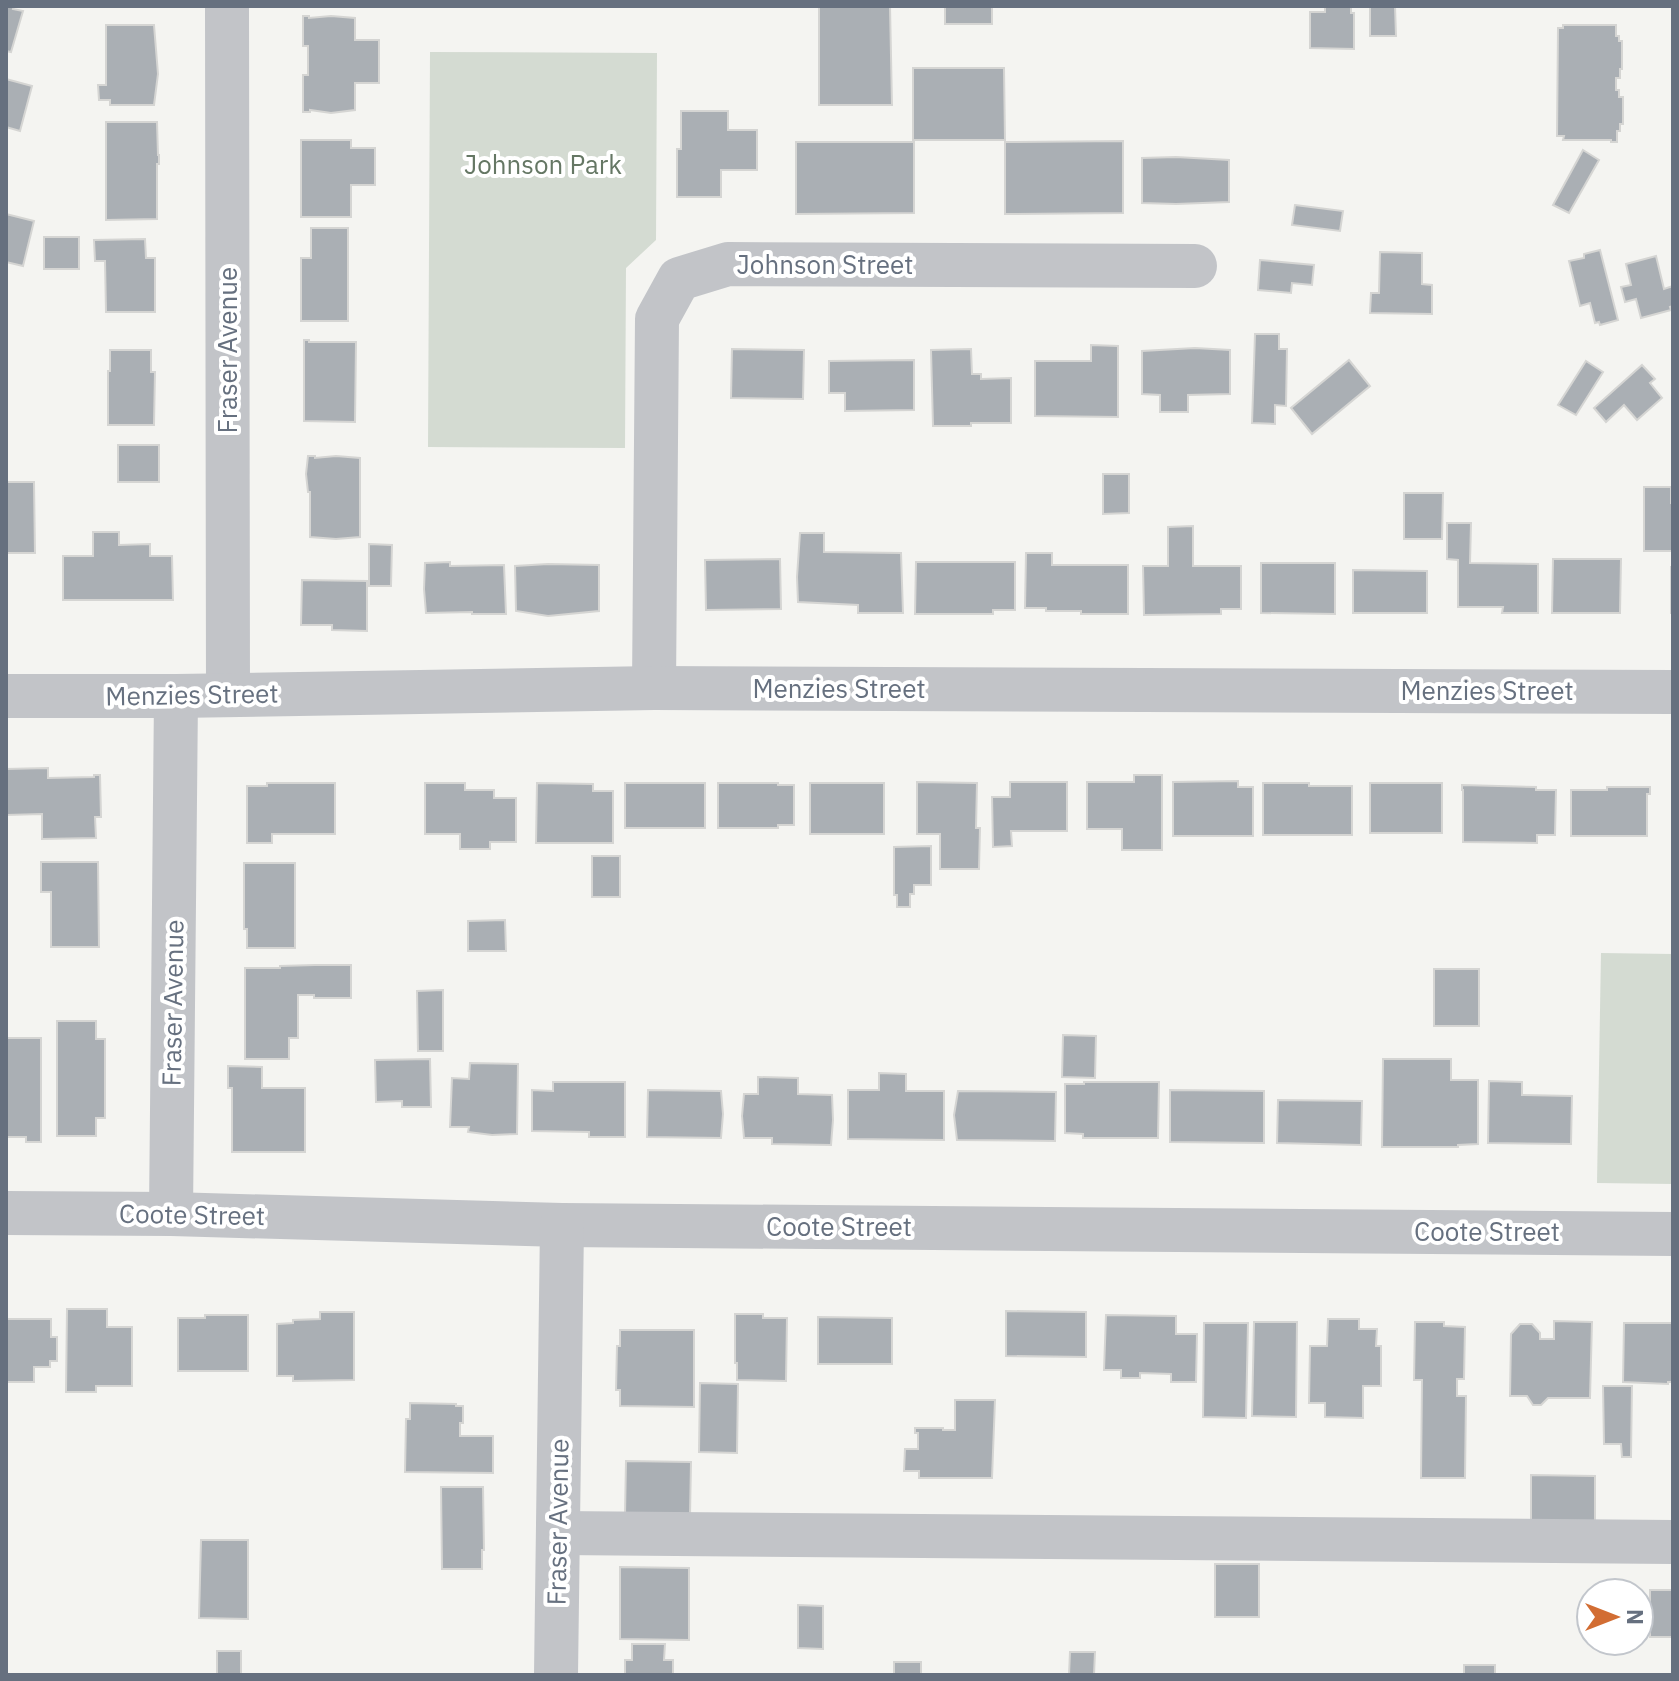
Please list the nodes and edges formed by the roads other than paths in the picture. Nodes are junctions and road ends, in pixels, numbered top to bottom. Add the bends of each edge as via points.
1 (227, 6) edge
2 (1195, 266) dead end
3 (654, 688) junction
4 (1673, 692) edge
5 (228, 695) junction
6 (6, 696) edge
7 (176, 696) junction
8 (6, 1213) edge
9 (171, 1214) junction
10 (562, 1225) junction
11 (1673, 1234) edge
12 (558, 1533) junction
13 (1673, 1542) edge
14 (556, 1675) edge

1 - 5 street, Fraser Avenue
2 - 3 street, Johnson Street via 728,264 679,279 657,319
3 - 4 street, Menzies Street
3 - 5 street, Menzies Street
5 - 7 street, Menzies Street
6 - 7 street, Menzies Street
7 - 9 street, Fraser Avenue
8 - 9 street, Coote Street
9 - 10 street, Coote Street
10 - 11 street, Coote Street
10 - 12 street, Fraser Avenue
12 - 13 street
12 - 14 street, Fraser Avenue

